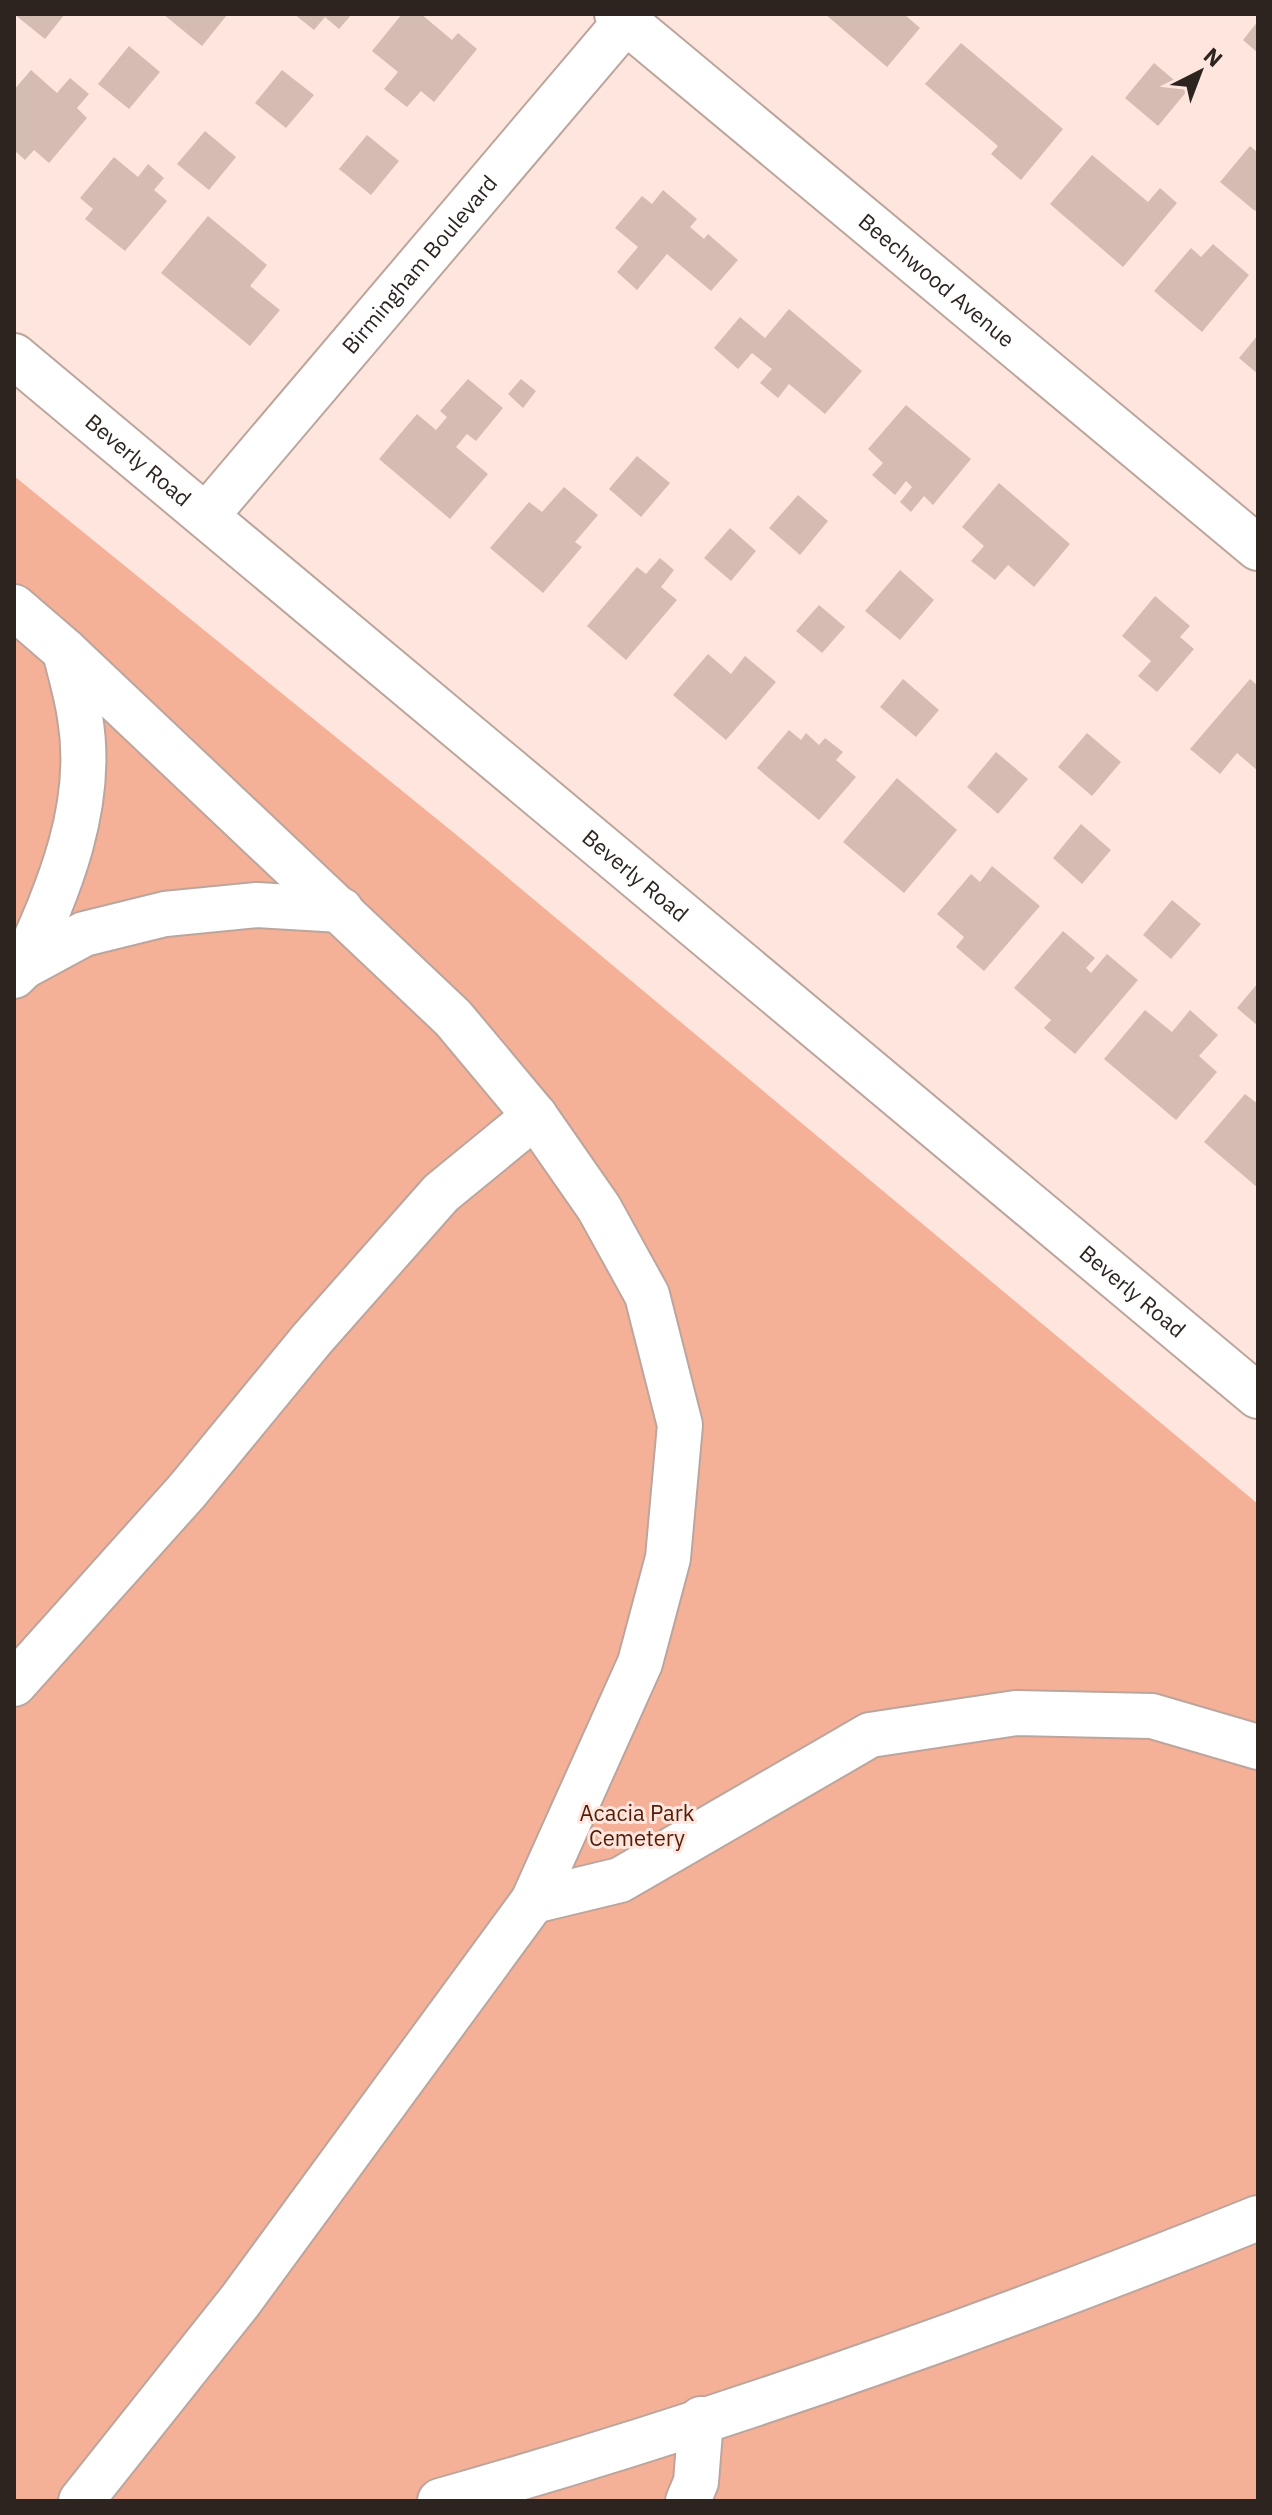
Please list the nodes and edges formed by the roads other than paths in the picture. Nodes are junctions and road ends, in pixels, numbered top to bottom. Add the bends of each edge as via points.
1 (625, 16) edge
2 (14, 356) edge
3 (206, 516) junction
4 (1258, 548) edge
5 (14, 607) edge
6 (65, 651) junction
7 (341, 910) junction
8 (18, 971) edge
9 (535, 1116) junction
10 (1258, 1396) edge
11 (14, 1684) edge
12 (1258, 1747) edge
13 (533, 1901) junction
14 (1258, 2218) edge
15 (701, 2419) junction
16 (81, 2501) edge
17 (440, 2501) edge
18 (688, 2501) edge

1 - 3 street, Birmingham Boulevard
1 - 4 street, Beechwood Avenue
2 - 3 street, Beverly Road
3 - 10 street, Beverly Road
5 - 6 street
6 - 7 street
6 - 8 street via 81,720 82,799 59,888
7 - 8 street via 257,905 165,914 84,934
7 - 9 street via 453,1018
9 - 11 street via 441,1193
9 - 13 street via 599,1208 647,1295 680,1425 668,1558 640,1663
12 - 13 street via 1152,1716 1016,1713 870,1735 620,1880
13 - 16 street via 240,2301
14 - 15 street via 1096,2282
15 - 17 street
15 - 18 street via 696,2482

